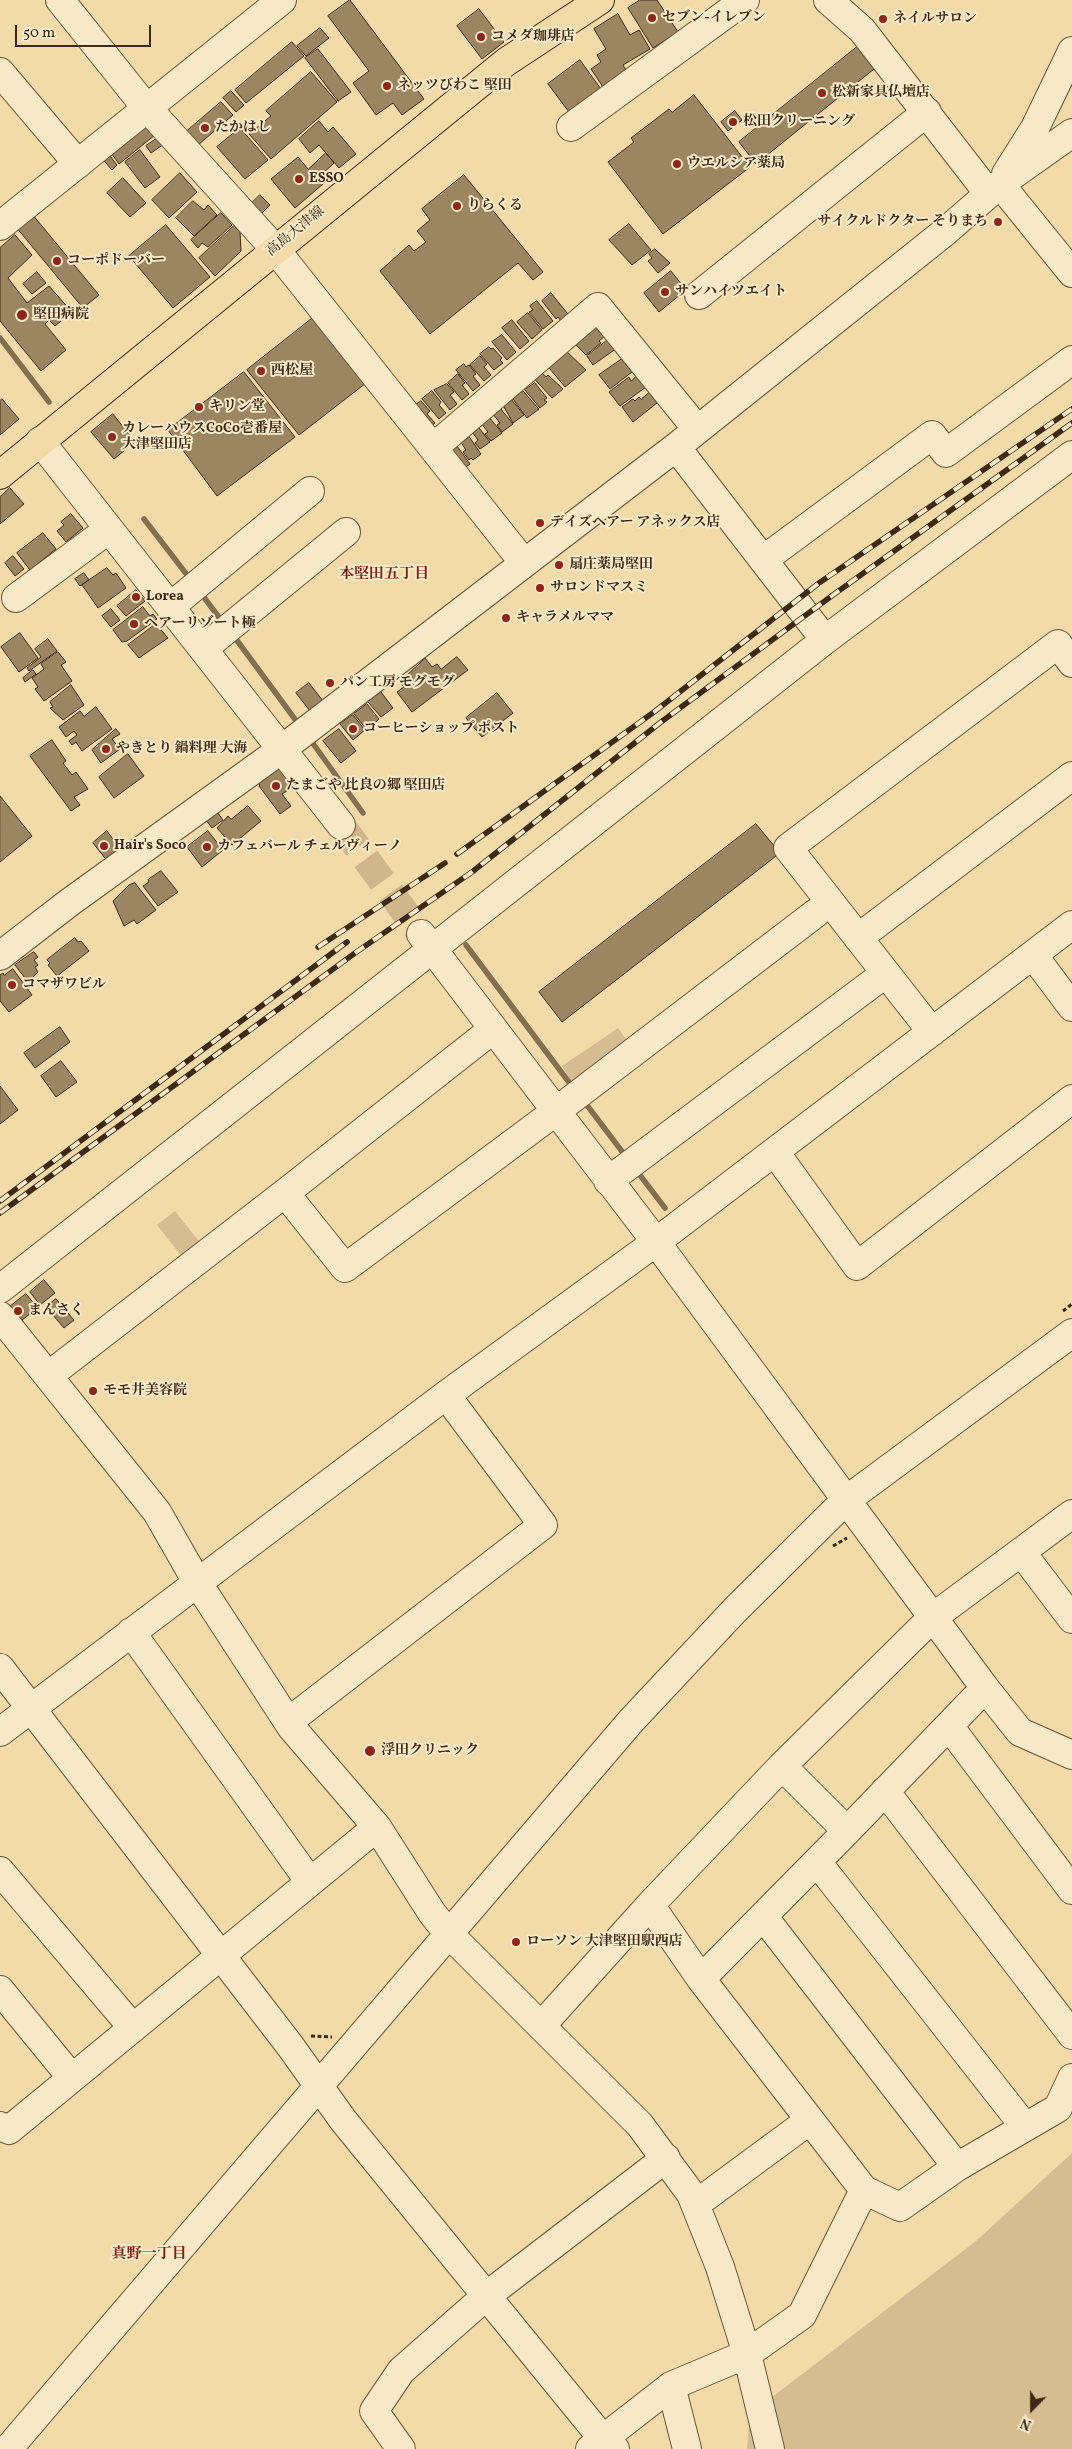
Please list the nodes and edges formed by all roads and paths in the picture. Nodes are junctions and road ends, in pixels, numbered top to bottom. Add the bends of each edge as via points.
1 (60, 0) edge
2 (282, 0) edge
3 (600, 0) edge
4 (745, 0) edge
5 (828, 0) edge
6 (1072, 51) edge
7 (0, 72) edge
8 (148, 108) junction
9 (926, 112) junction
10 (571, 127) dead end
11 (1072, 133) edge
12 (78, 164) junction
13 (994, 189) junction
14 (4, 213) edge
15 (275, 249) junction
16 (1072, 273) edge
17 (699, 295) dead end
18 (1072, 360) edge
19 (697, 430) junction
20 (40, 441) junction
21 (676, 447) junction
22 (433, 448) junction
23 (1068, 466) edge
24 (0, 475) edge
25 (310, 491) dead end
26 (109, 529) junction
27 (346, 532) dead end
28 (763, 560) junction
29 (524, 563) junction
30 (187, 593) junction
31 (16, 598) dead end
32 (220, 636) junction
33 (825, 640) junction
34 (1072, 663) edge
35 (296, 738) junction
36 (1072, 776) edge
37 (341, 825) tunnel mouth
38 (816, 914) dead end
39 (1072, 925) edge
40 (858, 938) junction
41 (426, 942) junction
42 (1034, 955) junction
43 (0, 956) edge
44 (886, 973) junction
45 (1072, 1007) edge
46 (492, 1030) junction
47 (932, 1032) junction
48 (1072, 1099) edge
49 (555, 1112) junction
50 (774, 1152) junction
51 (608, 1181) junction
52 (285, 1193) junction
53 (656, 1242) junction
54 (0, 1289) edge
55 (0, 1316) edge
56 (1072, 1333) edge
57 (48, 1376) junction
58 (446, 1394) junction
59 (845, 1502) junction
60 (1072, 1514) edge
61 (1022, 1553) junction
62 (197, 1582) junction
63 (932, 1618) junction
64 (1072, 1619) edge
65 (131, 1632) junction
66 (0, 1668) edge
67 (985, 1688) junction
68 (31, 1709) junction
69 (288, 1722) junction
70 (949, 1726) junction
71 (0, 1732) edge
72 (1072, 1755) edge
73 (782, 1766) junction
74 (885, 1790) junction
75 (377, 1827) junction
76 (847, 1832) junction
77 (817, 1862) junction
78 (1, 1874) edge
79 (310, 1882) junction
80 (1072, 1890) edge
81 (650, 1905) junction
82 (763, 1916) junction
83 (448, 1933) junction
84 (221, 1955) junction
85 (701, 1979) junction
86 (0, 1990) edge
87 (541, 2026) junction
88 (133, 2028) junction
89 (1072, 2035) edge
90 (72, 2078) junction
91 (1072, 2078) edge
92 (318, 2085) junction
93 (810, 2120) junction
94 (0, 2126) edge
95 (1025, 2127) junction
96 (666, 2158) junction
97 (957, 2168) junction
98 (864, 2190) junction
99 (696, 2204) junction
100 (485, 2297) junction
101 (747, 2354) junction
102 (671, 2386) junction
103 (603, 2446) edge
104 (8, 2449) edge
105 (402, 2449) edge
106 (687, 2449) edge
107 (770, 2449) edge

1 - 8 street
2 - 8 street
3 - 15 main road, 高島大津線 via 506,62
4 - 10 street
5 - 9 street via 862,30
6 - 13 street via 1035,128
7 - 12 street
8 - 12 street
8 - 15 street
9 - 13 street
9 - 17 street
11 - 13 street
12 - 14 street
13 - 16 street
13 - 19 street via 946,232
15 - 20 main road, 高島大津線
15 - 22 street
18 - 28 street via 946,453 932,435
19 - 21 street
19 - 22 street via 598,307
20 - 24 main road, 高島大津線
20 - 26 street
21 - 28 street
21 - 29 street
22 - 29 street
23 - 33 street
25 - 30 street
26 - 30 street
26 - 31 street
27 - 32 street
28 - 33 street
29 - 35 street
30 - 32 street
32 - 35 street
33 - 41 street
34 - 40 street via 1058,644 788,848
35 - 37 street
35 - 43 street
36 - 40 street
38 - 49 street
39 - 42 street
40 - 44 street
41 - 46 street
41 - 54 street
42 - 45 street
42 - 47 street
44 - 47 street
44 - 51 street
46 - 49 street
46 - 52 street
47 - 50 street
48 - 50 street via 857,1266
49 - 51 street
49 - 52 street via 345,1268
50 - 53 street
51 - 53 street
52 - 57 street
53 - 58 street
53 - 59 street
55 - 57 street
56 - 59 street
57 - 62 street via 157,1512
58 - 62 street
58 - 69 street via 543,1525
59 - 63 street
59 - 83 street via 735,1610 638,1714
60 - 61 street
61 - 63 street
61 - 64 street
62 - 65 street
62 - 69 street
63 - 67 street
63 - 73 street
65 - 68 street
65 - 79 street
66 - 68 street
67 - 70 street
67 - 72 street via 1020,1732
68 - 71 street
68 - 84 street
69 - 75 street
70 - 74 street
70 - 80 street
73 - 76 street
73 - 81 street
74 - 76 street
74 - 89 street
75 - 79 street
75 - 83 street
76 - 77 street
77 - 82 street
77 - 95 street
78 - 88 street
79 - 84 street
81 - 85 street
81 - 87 street
82 - 85 street
82 - 97 street
83 - 87 street
83 - 92 street
84 - 88 street
84 - 92 street
85 - 93 street
86 - 90 street
87 - 96 street via 640,2125
88 - 90 street
90 - 94 street via 9,2130
91 - 95 street via 1058,2108
92 - 100 street
92 - 104 street
93 - 98 street
93 - 99 street
95 - 97 street
96 - 99 street
96 - 100 street
97 - 98 street via 900,2207
98 - 101 street via 802,2315
99 - 101 street
100 - 103 street
100 - 105 street via 401,2371 374,2410
101 - 102 street
101 - 107 street
102 - 103 street
102 - 106 street

